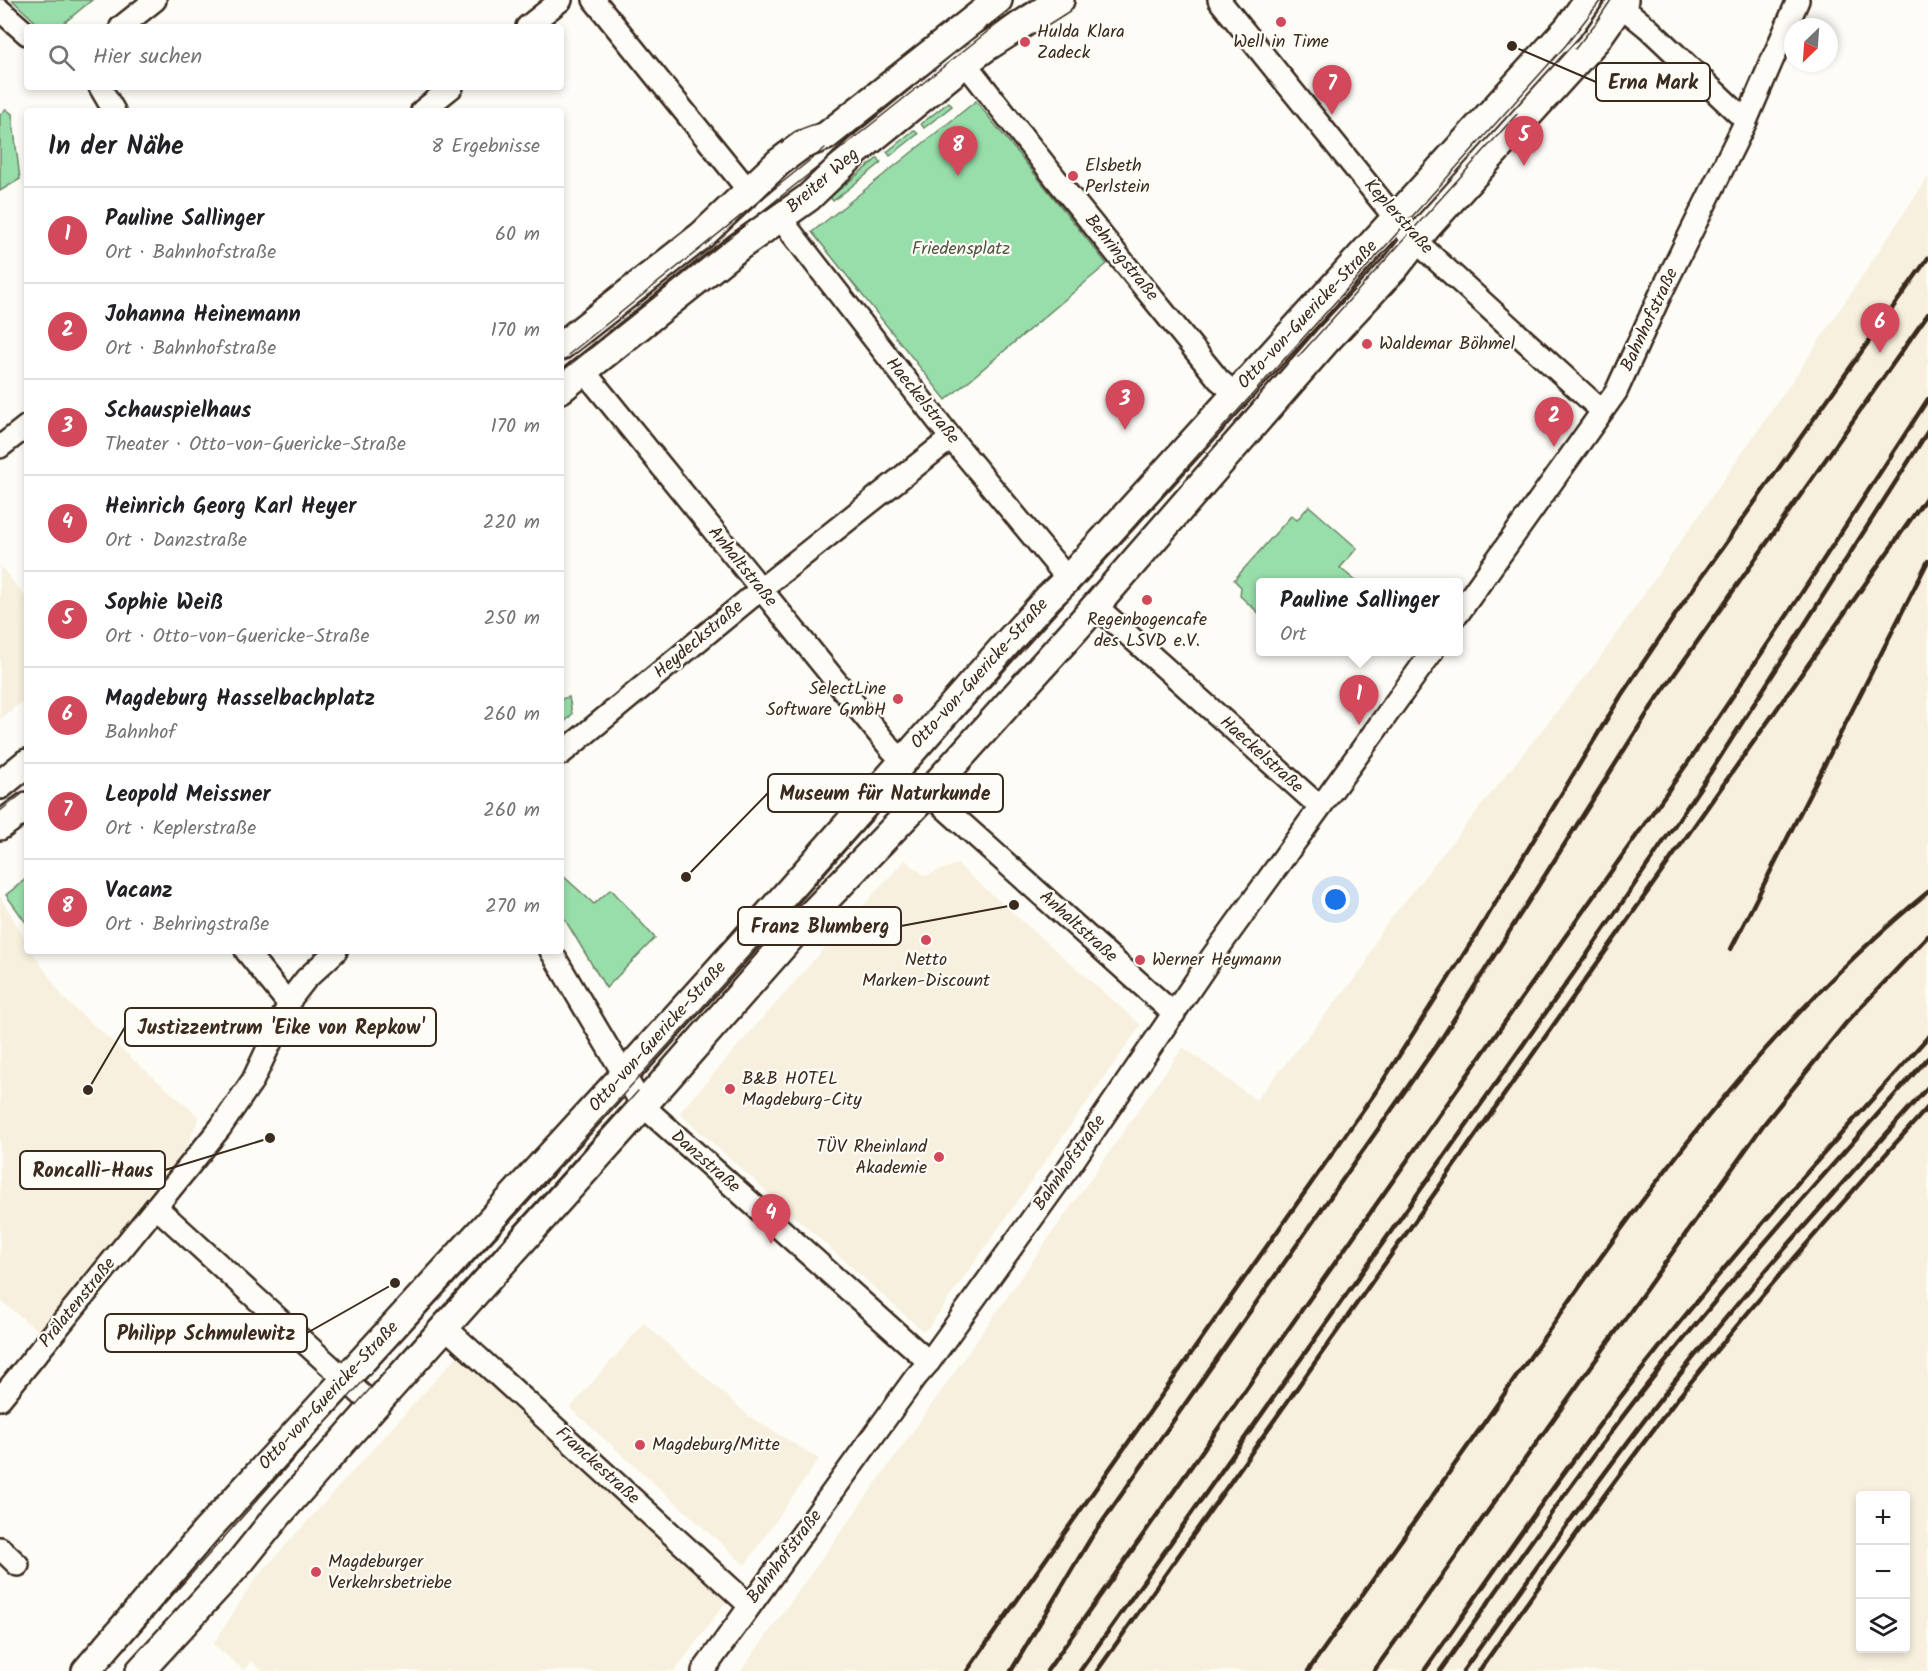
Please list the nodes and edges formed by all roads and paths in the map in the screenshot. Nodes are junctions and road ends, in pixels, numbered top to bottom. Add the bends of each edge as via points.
1 (155, 0) edge
2 (561, 0) edge
3 (594, 0) edge
4 (998, 0) edge
5 (1060, 0) edge
6 (1219, 0) edge
7 (1588, 0) edge
8 (1798, 0) edge
9 (1623, 3) edge
10 (0, 10) edge
11 (125, 24) edge
12 (531, 24) edge
13 (24, 31) edge
14 (965, 63) junction
15 (102, 90) edge
16 (448, 90) edge
17 (112, 108) edge
18 (426, 108) edge
19 (1746, 121) junction
20 (748, 190) junction
21 (780, 218) junction
22 (1396, 219) junction
23 (1416, 242) junction
24 (564, 344) edge
25 (584, 371) junction
26 (564, 387) edge
27 (1236, 394) junction
28 (1602, 411) junction
29 (24, 428) edge
30 (951, 438) junction
31 (0, 447) edge
32 (1068, 579) junction
33 (761, 589) junction
34 (1096, 606) junction
35 (1463, 608) edge
36 (1427, 656) edge
37 (564, 752) edge
38 (903, 760) junction
39 (24, 765) edge
40 (0, 784) edge
41 (928, 793) junction
42 (1320, 807) junction
43 (24, 808) edge
44 (0, 826) edge
45 (248, 954) edge
46 (333, 954) edge
47 (553, 954) edge
48 (288, 1003) junction
49 (1174, 1014) junction
50 (624, 1075) junction
51 (642, 1105) junction
52 (156, 1207) junction
53 (446, 1327) junction
54 (929, 1362) junction
55 (346, 1380) junction
56 (0, 1399) edge
57 (374, 1406) junction
58 (0, 1548) edge
59 (18, 1565) dead end
60 (749, 1605) junction
61 (86, 1671) edge
62 (140, 1671) edge
63 (703, 1671) edge

1 - 11 street
2 - 12 street
3 - 20 street
4 - 20 street, Breiter Weg via 826,136 802,144
5 - 14 street, Breiter Weg
6 - 22 street, Keplerstraße
7 - 22 street, Otto-von-Guericke-Straße via 1568,28
8 - 19 street, Bahnhofstraße
9 - 19 street
9 - 23 street, Otto-von-Guericke-Straße via 1596,40
10 - 13 street
14 - 21 street, Breiter Weg
14 - 27 street, Behringstraße via 1213,372
15 - 17 street
16 - 18 street
19 - 28 street, Bahnhofstraße via 1616,392
20 - 24 street, Breiter Weg via 702,235
21 - 25 street, Breiter Weg
21 - 30 street, Haeckelstraße
22 - 23 street, Keplerstraße
22 - 27 street, Otto-von-Guericke-Straße
23 - 28 street, Keplerstraße
23 - 34 street, Otto-von-Guericke-Straße
25 - 26 street, Breiter Weg
25 - 33 street, Anhaltstraße
27 - 32 street, Otto-von-Guericke-Straße
28 - 35 street, Bahnhofstraße
29 - 31 street
30 - 32 street, Haeckelstraße
30 - 33 street, Heydeckstraße
32 - 38 street, Otto-von-Guericke-Straße
33 - 37 street, Heydeckstraße
33 - 38 street, Anhaltstraße
34 - 41 street, Otto-von-Guericke-Straße
34 - 42 street, Haeckelstraße
36 - 42 street, Bahnhofstraße
38 - 50 street, Otto-von-Guericke-Straße
39 - 40 street
41 - 49 street, Anhaltstraße
41 - 51 street, Otto-von-Guericke-Straße via 804,922
42 - 49 street, Bahnhofstraße
43 - 44 street
45 - 48 street
46 - 48 street, Prälatenstraße
47 - 50 street, Danzstraße
48 - 52 street, Prälatenstraße via 245,1093
49 - 54 street, Bahnhofstraße
50 - 51 street, Danzstraße
50 - 55 street, Otto-von-Guericke-Straße
51 - 53 street, Otto-von-Guericke-Straße
51 - 54 street, Danzstraße
52 - 55 street
52 - 56 street, Prälatenstraße
53 - 57 street, Otto-von-Guericke-Straße
53 - 60 street, Franckestraße
54 - 60 street, Bahnhofstraße
55 - 57 street
55 - 61 street, Otto-von-Guericke-Straße via 185,1555
57 - 62 street, Otto-von-Guericke-Straße
58 - 59 street
60 - 63 street, Bahnhofstraße

